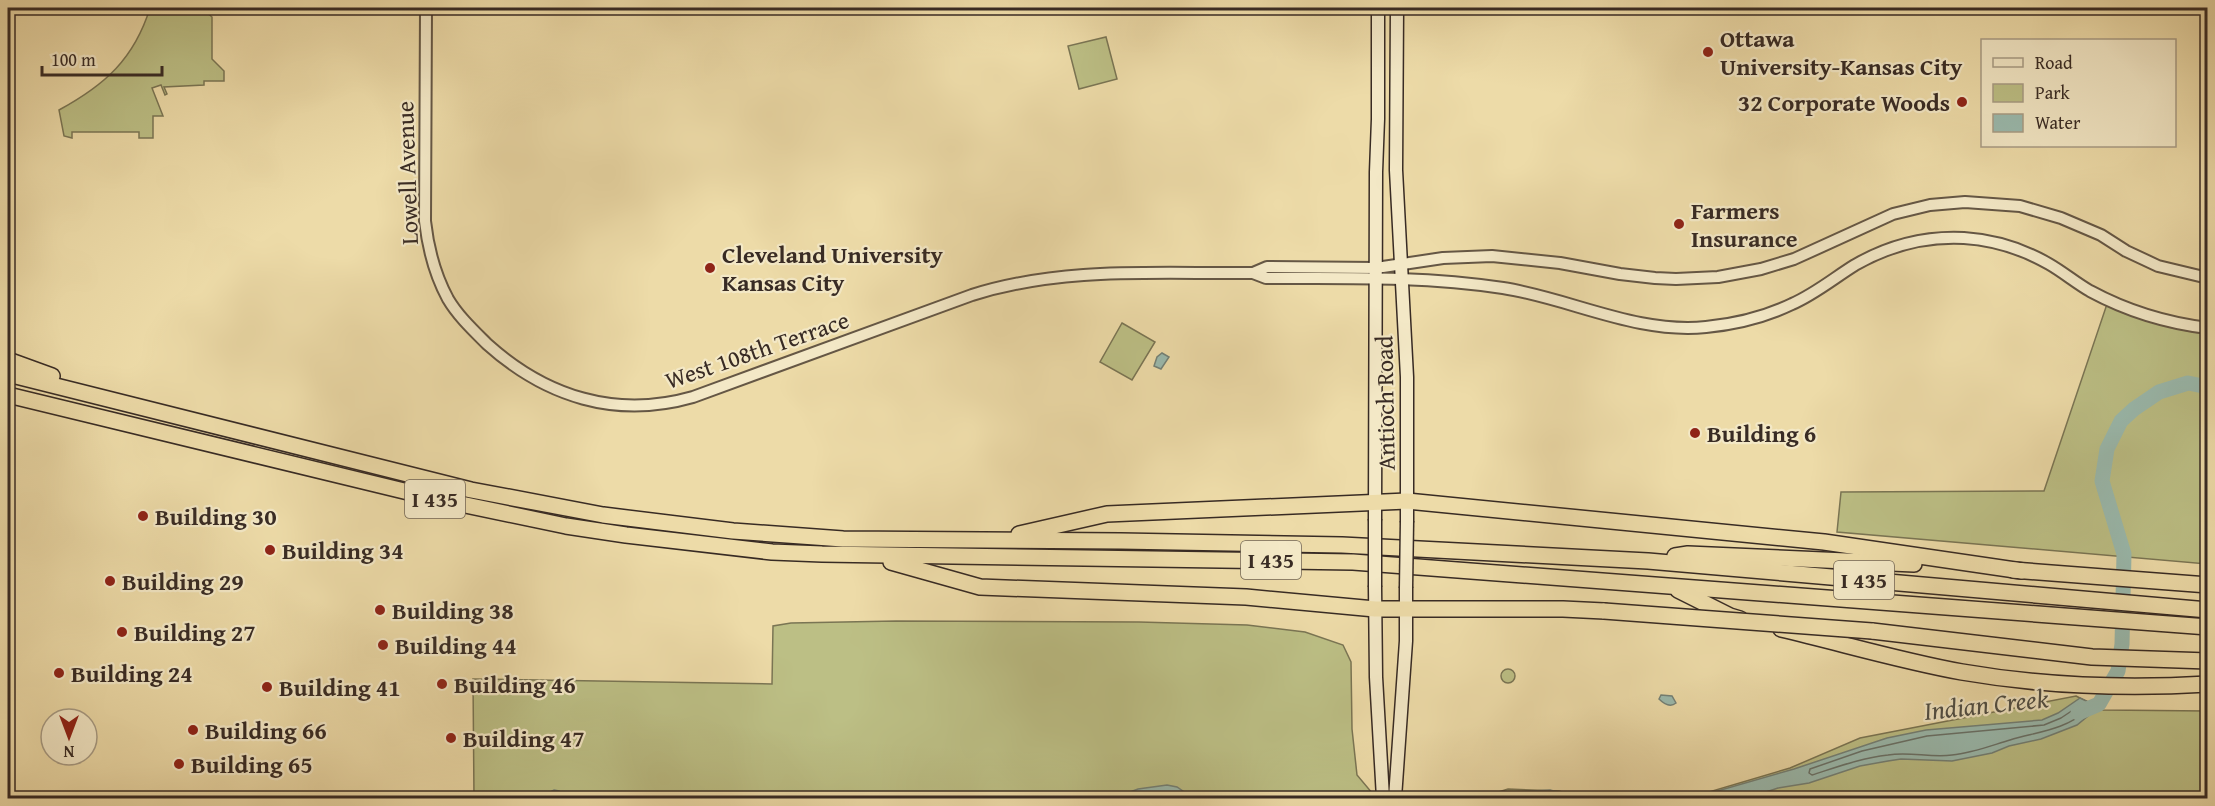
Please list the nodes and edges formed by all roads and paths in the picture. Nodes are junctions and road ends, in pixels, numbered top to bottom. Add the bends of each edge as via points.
1 (426, 8) edge
2 (1378, 8) edge
3 (1397, 8) edge
4 (1401, 264) junction
5 (1376, 273) junction
6 (2208, 278) edge
7 (1402, 280) junction
8 (2208, 328) edge
9 (495, 351) joint
10 (8, 360) edge
11 (8, 374) edge
12 (8, 395) edge
13 (128, 404) junction
14 (1376, 501) junction
15 (1407, 501) junction
16 (990, 540) junction
17 (871, 556) junction
18 (1648, 561) junction
19 (2022, 571) junction
20 (1670, 585) junction
21 (2203, 585) edge
22 (1375, 609) junction
23 (1406, 609) junction
24 (2208, 610) edge
25 (2208, 627) edge
26 (2208, 660) edge
27 (2206, 685) edge
28 (1383, 798) edge
29 (1395, 798) edge

1 - 9 street, Lowell Avenue via 428,244 448,299 468,326
2 - 5 main road, Antioch Road
3 - 4 main road, Antioch Road via 1396,170
4 - 5 street
4 - 6 street via 1492,256 1655,278 1718,277 1794,259 1893,214 1948,203 1987,202 2020,206 2061,218 2158,266
4 - 7 main road, Antioch Road
5 - 7 street
5 - 9 street, West 108th Terrace via 1267,267 1253,273 1081,274 1018,282 668,405 610,405 578,398 548,386
5 - 14 main road, Antioch Road
7 - 8 street via 1505,288 1634,322 1703,327 1748,320 1792,304 1857,264 1900,245 1965,238 2035,256 2090,291 2130,310
7 - 15 main road, Antioch Road
10 - 13 highway
11 - 13 highway, I 435
12 - 17 highway, I 435 via 437,499 566,526 761,550
13 - 16 highway, I 435 via 471,490 603,515 793,536
14 - 15 highway
14 - 16 highway via 1107,514
14 - 22 main road, Antioch Road, bridge
15 - 19 highway via 1824,542
15 - 23 main road, Antioch Road, bridge
16 - 18 highway, I 435 via 1342,545
17 - 20 highway, I 435 via 1342,562
17 - 22 highway via 980,587 1246,597
18 - 19 highway via 1688,554
18 - 24 highway, I 435
19 - 21 highway
20 - 25 highway, I 435
20 - 27 highway via 1730,616 1930,666 2028,681 2128,687
22 - 23 highway
22 - 28 main road, Antioch Road
23 - 26 highway, bridge via 1604,611 1872,631 2092,657
23 - 29 main road, Antioch Road

